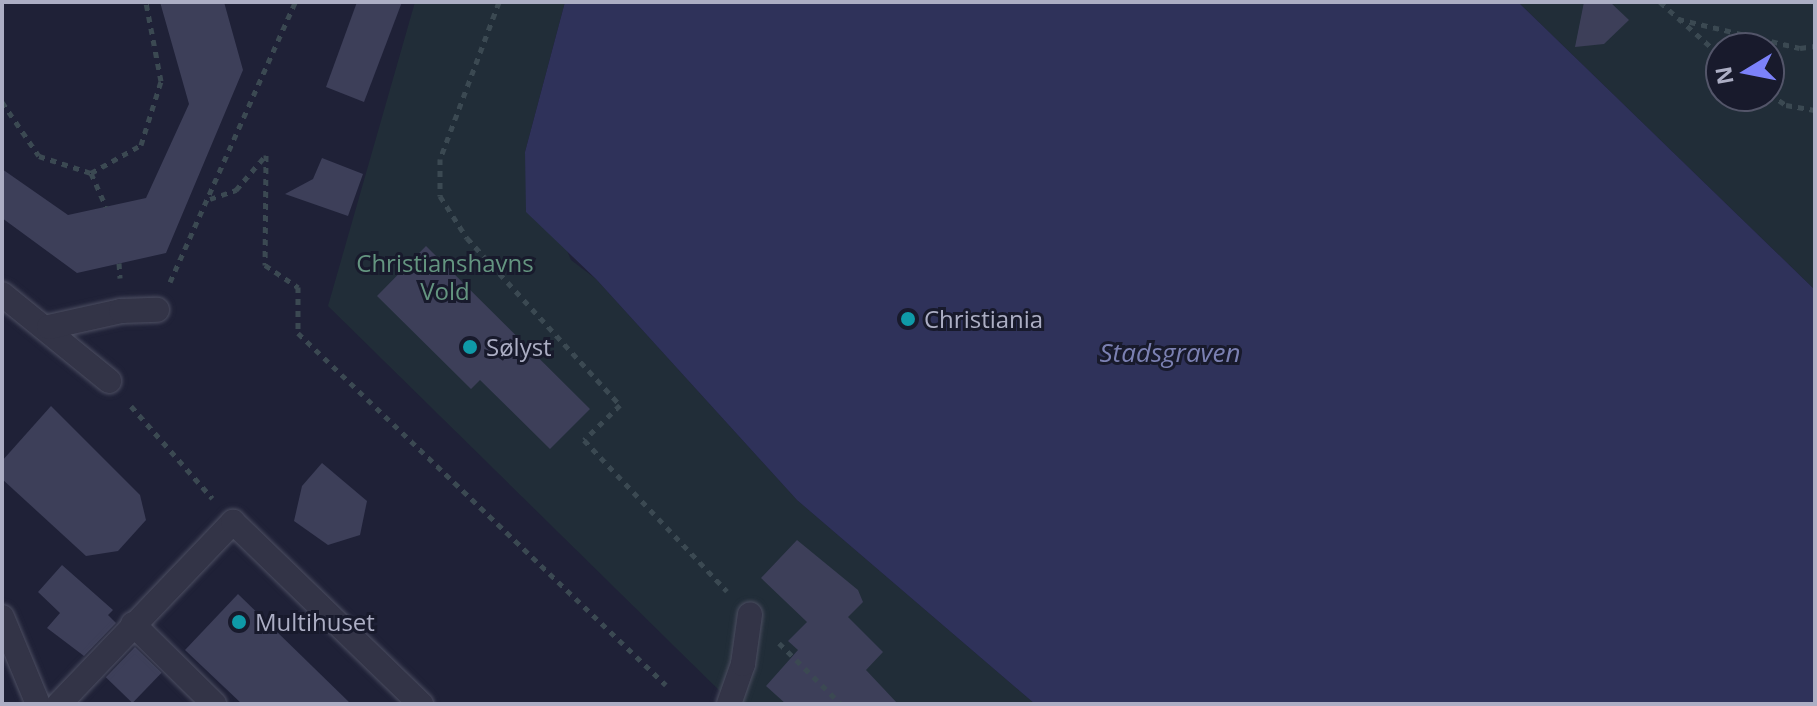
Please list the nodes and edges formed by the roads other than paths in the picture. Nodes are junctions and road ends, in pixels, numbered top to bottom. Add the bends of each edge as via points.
1 (2, 294) edge
2 (157, 310) road end
3 (49, 327) junction
4 (109, 381) road end
5 (750, 614) road end
6 (2, 617) edge
7 (133, 624) junction
8 (38, 704) edge
9 (59, 704) edge
10 (214, 704) edge
11 (421, 704) edge
12 (729, 704) edge

1 - 3 street
2 - 3 street via 121,311
3 - 4 street
5 - 12 street via 743,664
6 - 8 street
7 - 9 street
7 - 10 street
7 - 11 street via 233,522

